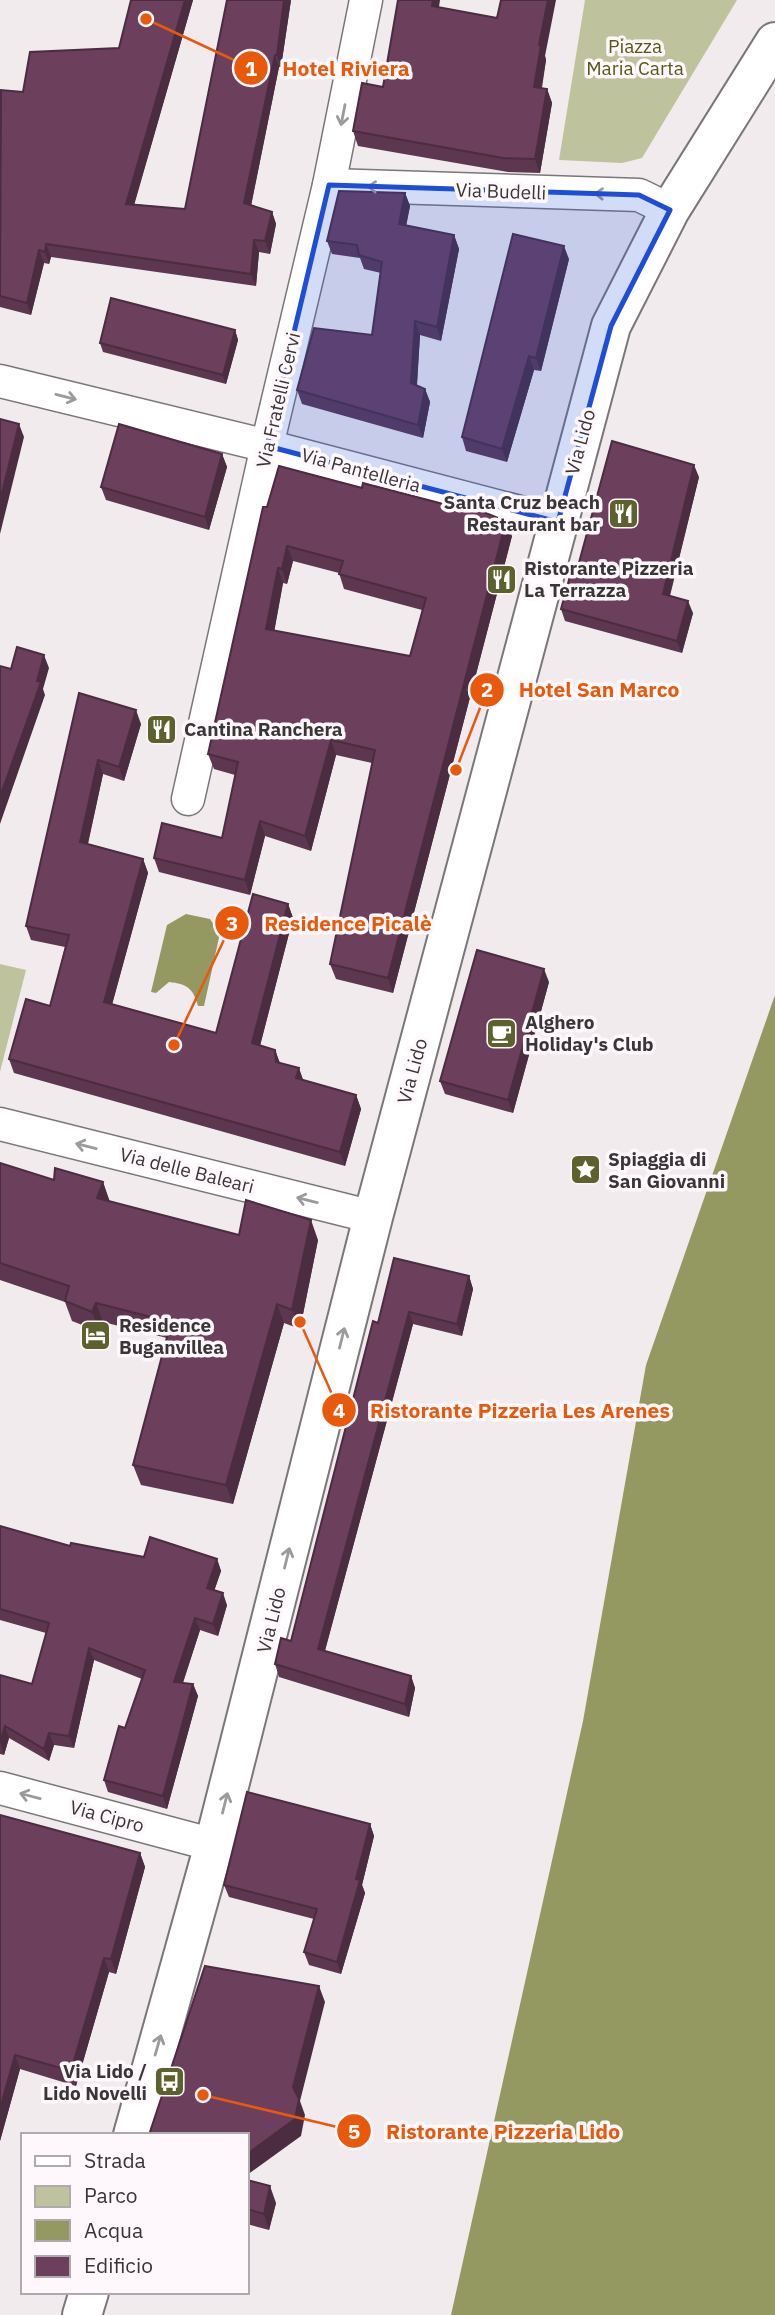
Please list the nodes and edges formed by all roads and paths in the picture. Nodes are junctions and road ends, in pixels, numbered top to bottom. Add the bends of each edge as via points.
1 (366, 0) edge
2 (775, 42) edge
3 (329, 185) junction
4 (670, 210) junction
5 (0, 382) edge
6 (267, 446) junction
7 (558, 522) junction
8 (188, 799) dead end
9 (0, 1124) edge
10 (373, 1217) junction
11 (0, 1788) edge
12 (214, 1845) junction
13 (134, 2133) edge
14 (88, 2294) edge
15 (82, 2315) edge

1 -> 3 street, Via Fratelli Cervi
2 - 4 street, Via Lido
4 -> 3 street, Via Budelli via 639,195
3 - 6 street, Via Fratelli Cervi
4 - 7 street, Via Lido via 611,326
5 -> 6 street, Via Pantelleria
6 - 7 street, Via Pantelleria
6 - 8 street, Via Fratelli Cervi
7 - 10 street, Via Lido
10 -> 9 street, Via delle Baleari
12 -> 10 street, Via Lido
12 -> 11 street, Via Cipro
13 -> 12 street, Via Lido
14 - 15 street

